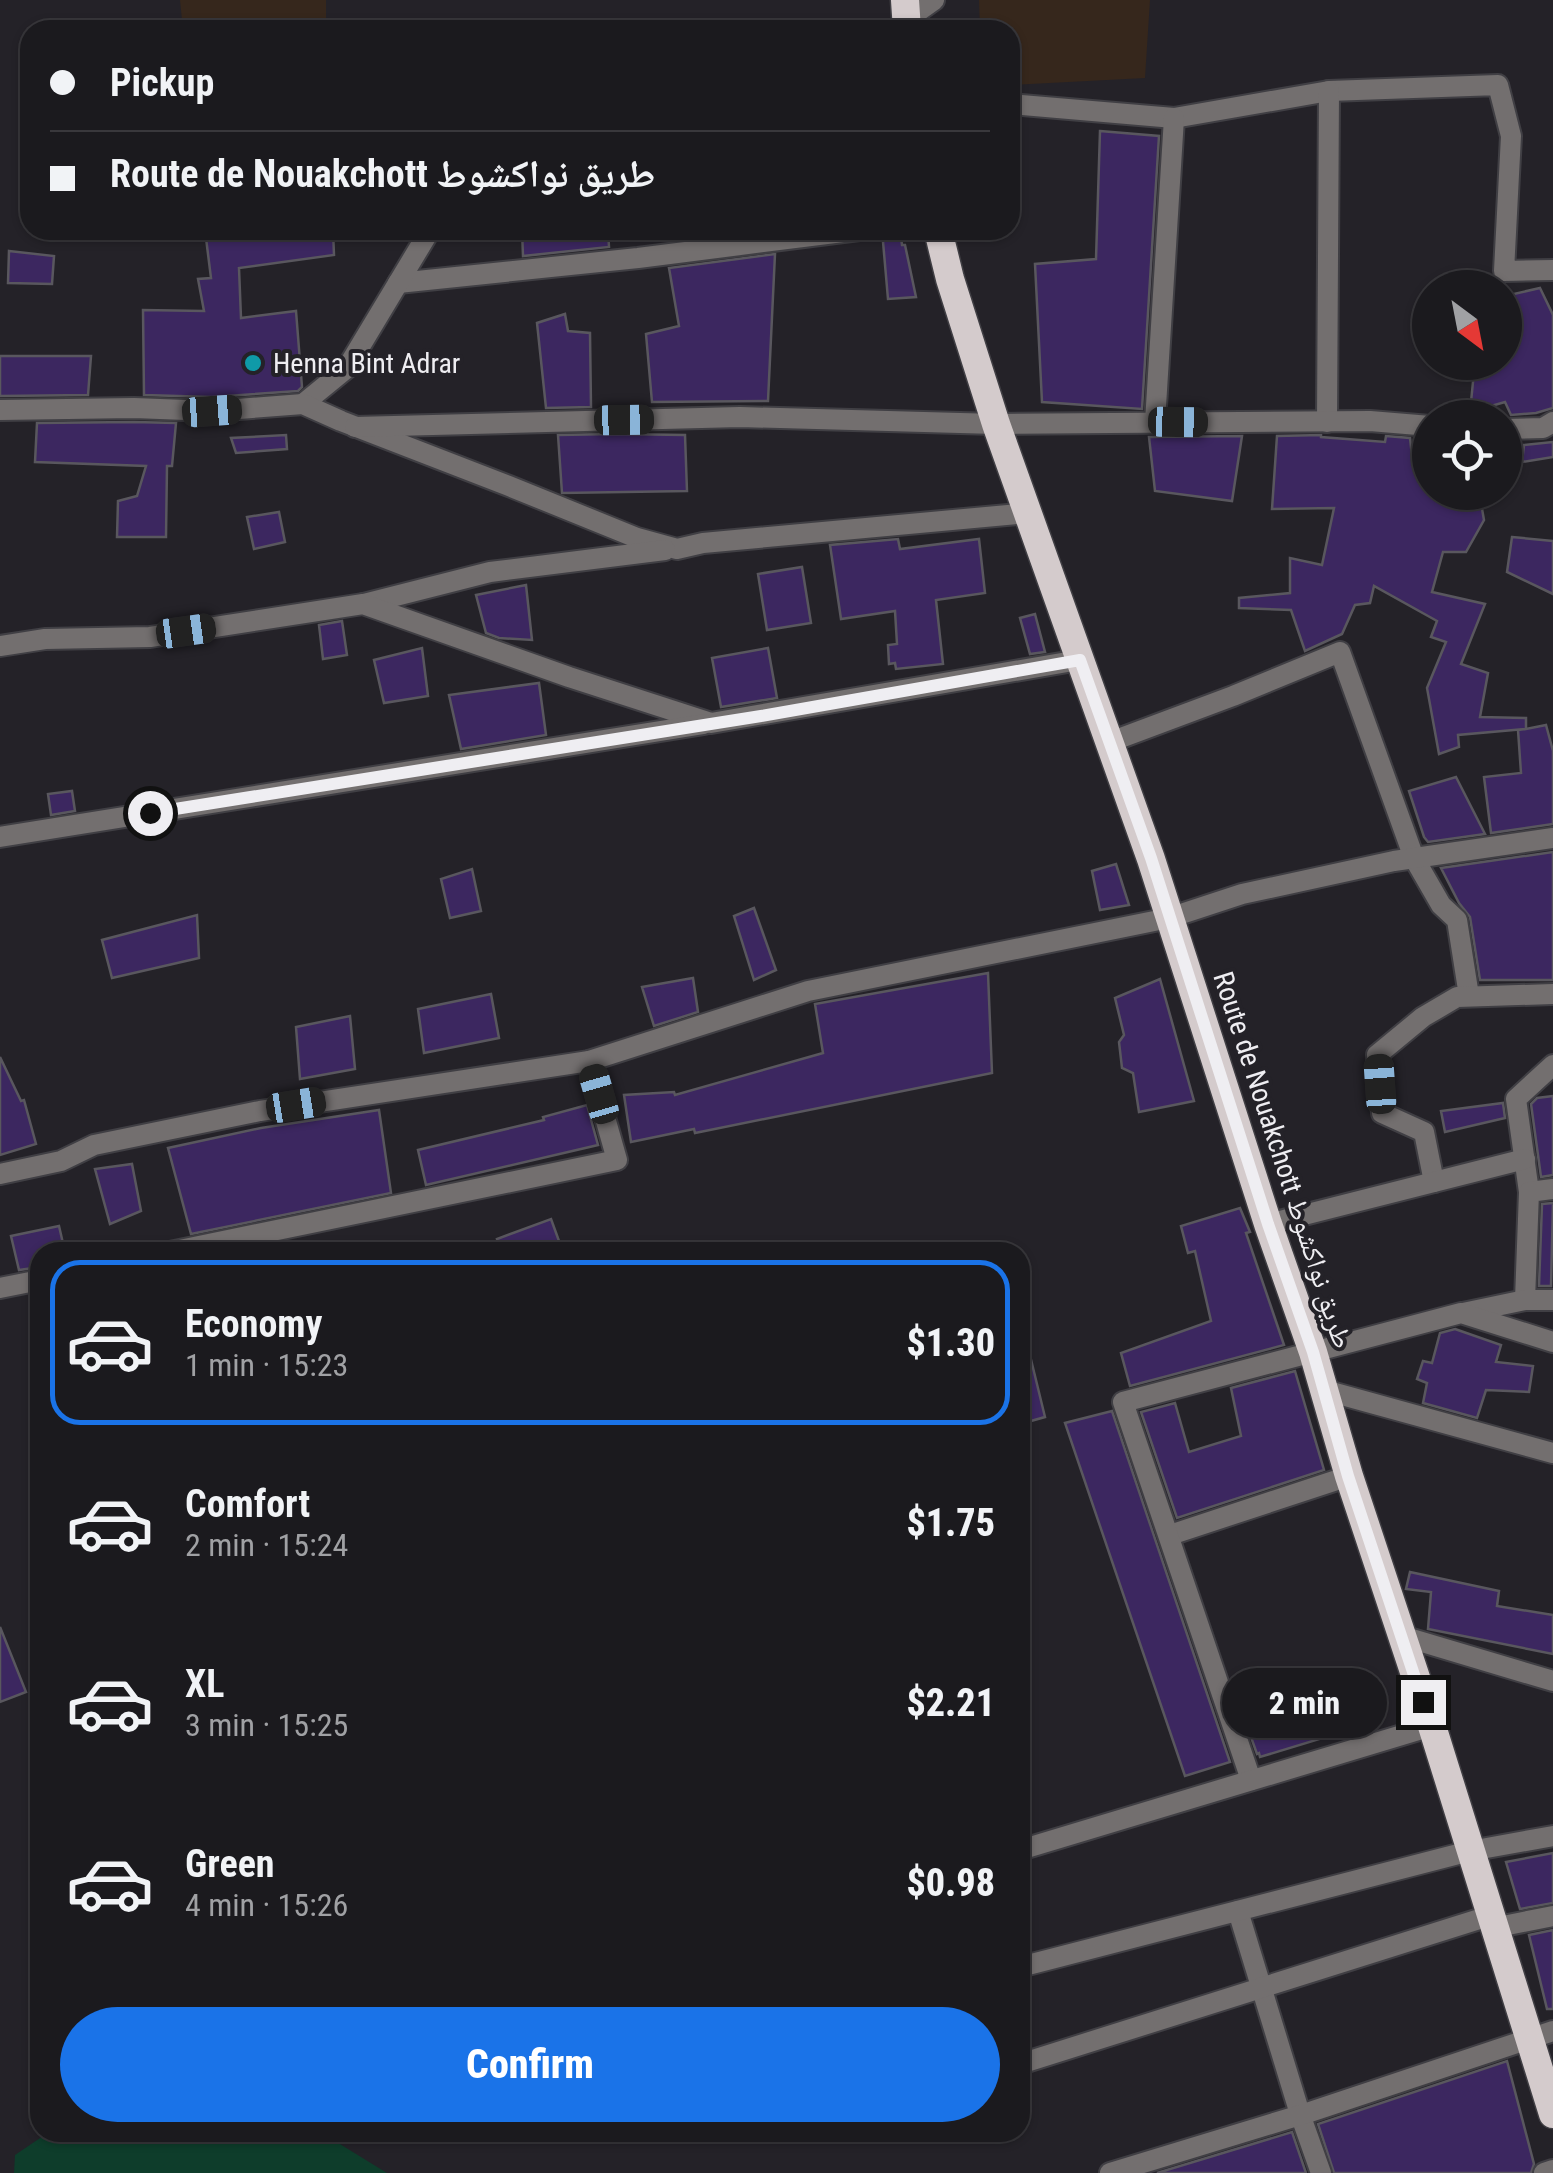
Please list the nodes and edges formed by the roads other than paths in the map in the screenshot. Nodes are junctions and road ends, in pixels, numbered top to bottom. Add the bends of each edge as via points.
1 (934, 0) edge
2 (906, 17) edge
3 (1329, 91) junction
4 (1020, 105) edge
5 (1174, 118) junction
6 (424, 240) edge
7 (779, 240) edge
8 (941, 240) edge
9 (1553, 270) edge
10 (398, 284) junction
11 (303, 404) junction
12 (0, 410) edge
13 (1155, 422) junction
14 (1327, 422) junction
15 (1553, 422) edge
16 (996, 424) junction
17 (1412, 424) edge
18 (354, 426) junction
19 (1522, 428) edge
20 (1029, 513) junction
21 (677, 549) junction
22 (364, 604) junction
23 (0, 646) edge
24 (1080, 660) junction
25 (711, 723) junction
26 (1110, 742) junction
27 (0, 837) edge
28 (1553, 838) edge
29 (1414, 858) junction
30 (1169, 918) junction
31 (1553, 994) edge
32 (1469, 996) junction
33 (590, 1061) junction
34 (1553, 1065) edge
35 (1525, 1159) junction
36 (0, 1174) edge
37 (1434, 1182) junction
38 (1553, 1189) edge
39 (1529, 1192) junction
40 (1268, 1224) junction
41 (219, 1242) edge
42 (30, 1282) edge
43 (0, 1288) edge
44 (1526, 1300) junction
45 (1553, 1300) edge
46 (1461, 1313) junction
47 (1553, 1342) edge
48 (1313, 1352) junction
49 (1324, 1390) junction
50 (1553, 1453) edge
51 (1348, 1476) junction
52 (1170, 1535) junction
53 (1402, 1636) junction
54 (1553, 1681) edge
55 (1432, 1726) junction
56 (1252, 1780) junction
57 (1553, 1836) edge
58 (1030, 1847) edge
59 (1470, 1850) junction
60 (1238, 1910) junction
61 (1553, 1916) edge
62 (1491, 1922) junction
63 (1030, 1964) edge
64 (1262, 1990) junction
65 (1540, 2034) edge
66 (1030, 2061) edge
67 (1550, 2097) edge
68 (1300, 2114) junction
69 (1553, 2170) edge
70 (1110, 2173) edge
71 (1321, 2173) edge
72 (1544, 2173) edge

1 - 2 street
3 - 5 street
3 - 9 street via 1498,85 1511,136 1504,271
3 - 14 street
4 - 5 street
5 - 13 street
6 - 10 street
7 - 10 street
8 - 16 highway, Route de Nouakchott طريق نواكشوط
10 - 11 street via 346,368
11 - 12 street via 212,411
11 - 18 street
13 - 14 street
13 - 16 street
14 - 17 street
15 - 19 street
16 - 18 street via 740,416
16 - 20 highway, Route de Nouakchott طريق نواكشوط
18 - 21 street
20 - 21 street
20 - 24 highway, Route de Nouakchott طريق نواكشوط
21 - 22 street via 490,572
22 - 23 street via 150,637
22 - 25 street
24 - 25 street
24 - 26 highway, Route de Nouakchott طريق نواكشوط
25 - 27 street
26 - 29 street via 1340,652
26 - 30 highway, Route de Nouakchott طريق نواكشوط
28 - 29 street
29 - 30 street via 1242,894
29 - 32 street via 1457,920
30 - 33 street via 808,991
30 - 40 highway, Route de Nouakchott طريق نواكشوط
31 - 32 street
32 - 37 street via 1423,1016 1378,1055 1382,1113 1424,1132
33 - 36 street via 260,1111 94,1145 61,1161
33 - 41 street via 618,1160
34 - 35 street via 1516,1099
35 - 37 street
35 - 39 street
37 - 40 street
38 - 39 street
39 - 44 street
40 - 48 highway, Route de Nouakchott طريق نواكشوط
42 - 43 street
44 - 45 street
44 - 46 street
46 - 47 street
46 - 48 street
48 - 49 highway, Route de Nouakchott طريق نواكشوط
48 - 52 street via 1123,1402
49 - 50 street
49 - 51 highway, Route de Nouakchott طريق نواكشوط
51 - 52 street
51 - 53 highway, Route de Nouakchott طريق نواكشوط
52 - 56 street
53 - 54 street
53 - 55 highway, Route de Nouakchott طريق نواكشوط
55 - 56 street
55 - 59 highway, Route de Nouakchott طريق نواكشوط
56 - 58 street
57 - 59 street
59 - 60 street
59 - 62 highway, Route de Nouakchott طريق نواكشوط
60 - 63 street
60 - 64 street
61 - 62 street
62 - 64 street
62 - 65 highway, Route de Nouakchott طريق نواكشوط
64 - 66 street
64 - 68 street
65 - 67 highway, Route de Nouakchott طريق نواكشوط
65 - 68 street
68 - 70 street
68 - 71 street
69 - 72 street

